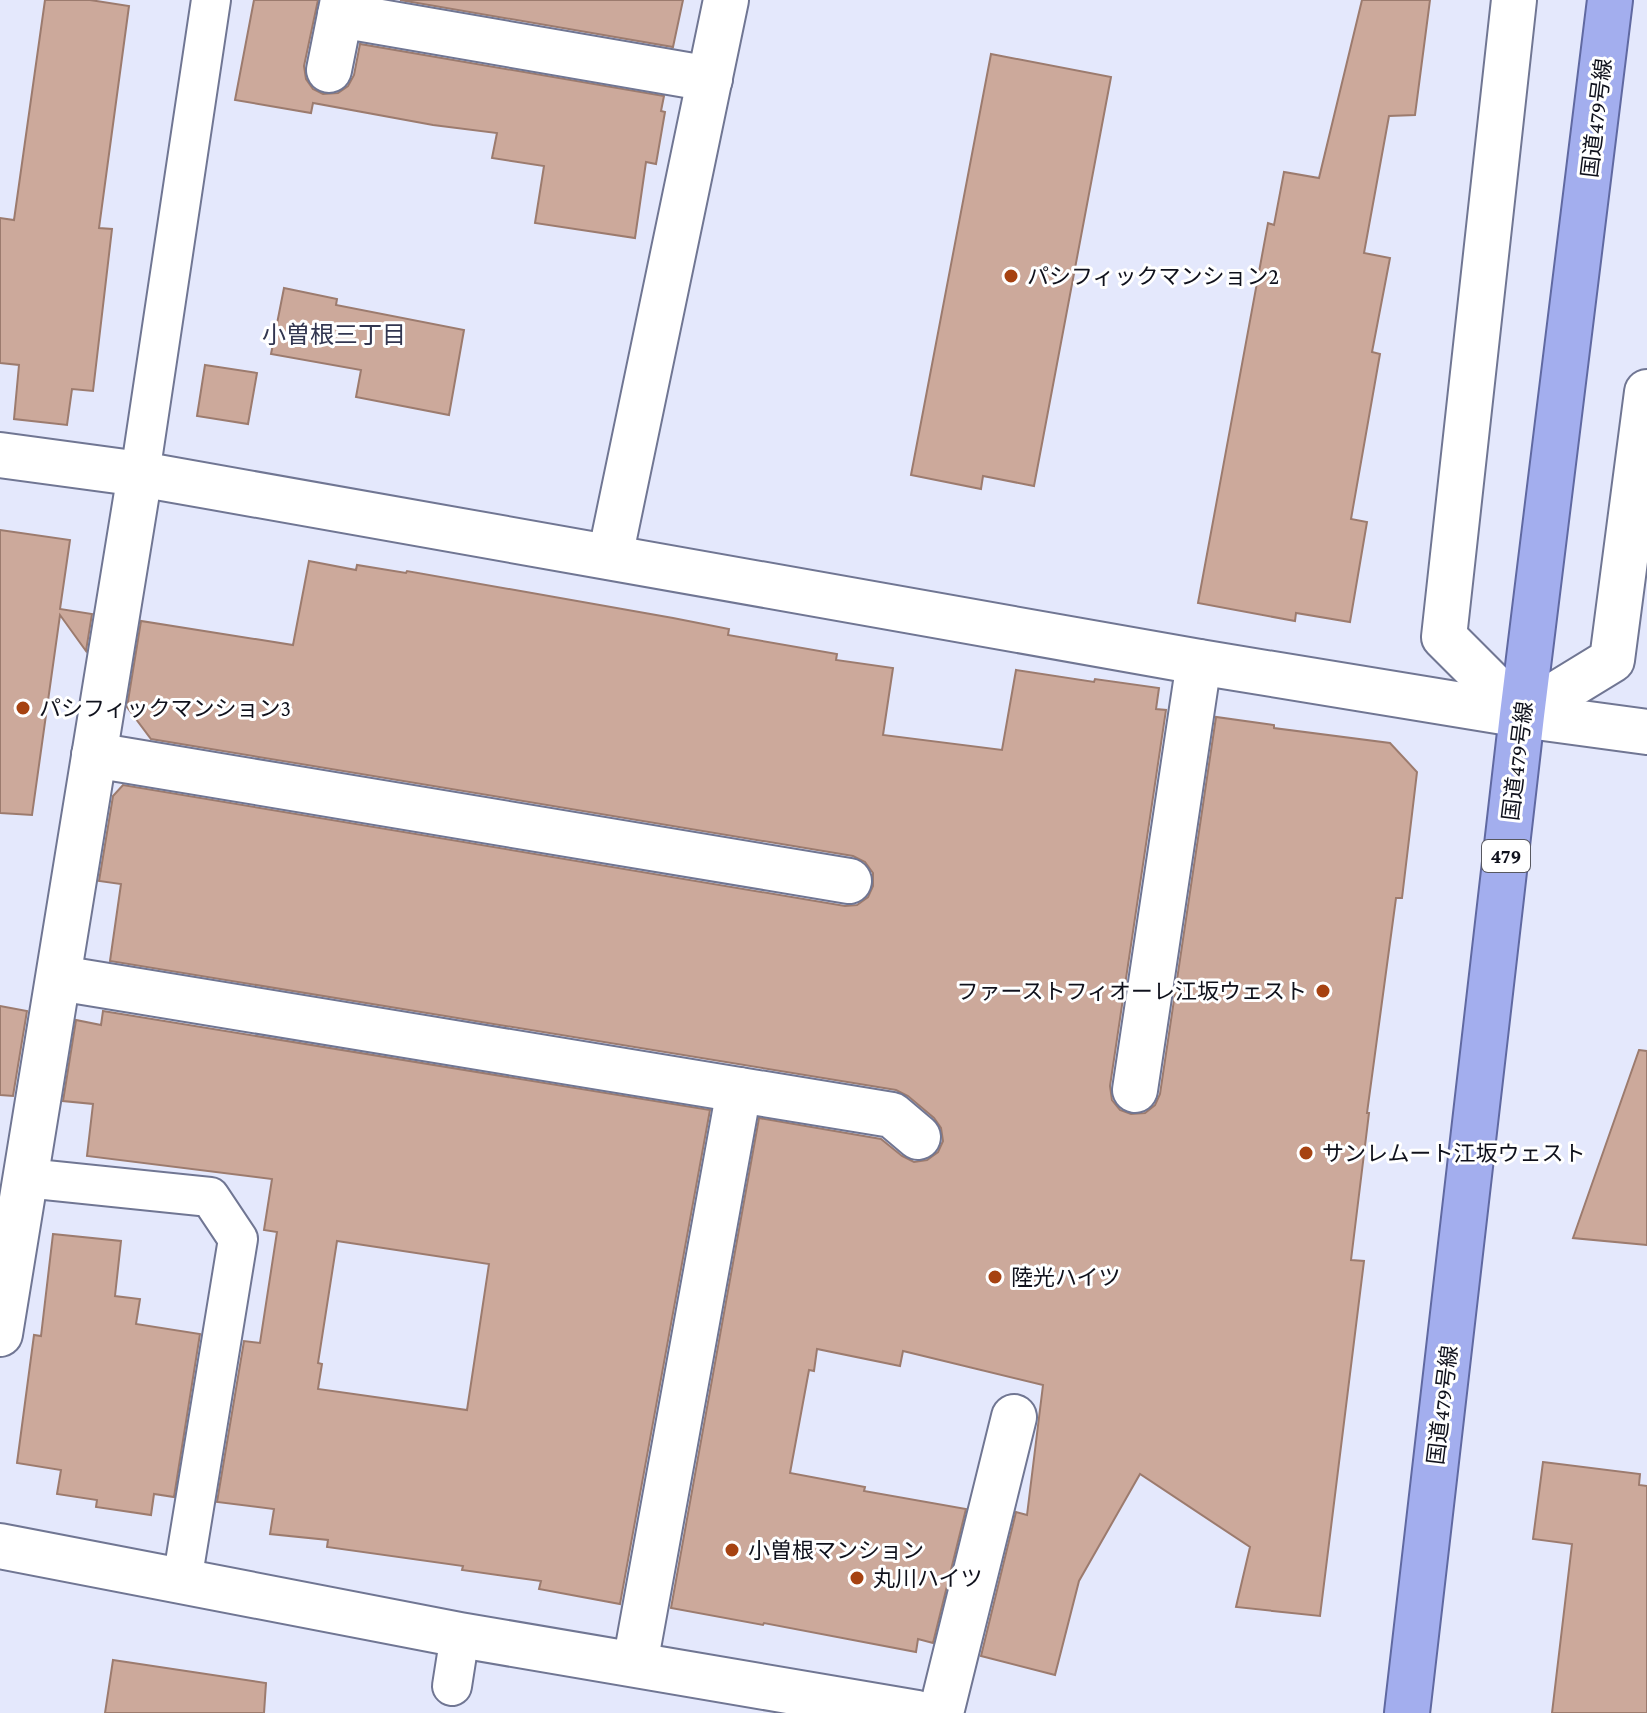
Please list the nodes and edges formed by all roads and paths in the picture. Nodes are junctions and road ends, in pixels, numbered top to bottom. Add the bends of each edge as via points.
1 (211, 0) edge
2 (726, 0) edge
3 (1514, 0) edge
4 (1610, 0) edge
5 (341, 8) edge
6 (329, 70) dead end
7 (710, 79) junction
8 (1647, 392) edge
9 (0, 455) edge
10 (140, 474) junction
11 (610, 557) junction
12 (1199, 662) junction
13 (1522, 715) junction
14 (1647, 732) edge
15 (94, 755) junction
16 (849, 881) dead end
17 (59, 978) junction
18 (739, 1090) junction
19 (1135, 1090) dead end
20 (918, 1137) dead end
21 (26, 1178) junction
22 (0, 1334) edge
23 (1014, 1417) dead end
24 (0, 1546) edge
25 (182, 1581) junction
26 (460, 1635) junction
27 (635, 1664) junction
28 (452, 1686) dead end
29 (917, 1713) edge
30 (941, 1713) edge
31 (1407, 1713) edge

1 - 10 lane
2 - 7 street
3 - 13 street via 1444,637
4 - 13 highway, 国道479号線 / 479
5 - 6 street
5 - 7 street
7 - 11 street
8 - 13 street via 1612,660
9 - 10 street
10 - 11 street
10 - 15 street
11 - 12 street
12 - 13 street
12 - 19 street
13 - 14 street
13 - 31 highway, 国道479号線 / 479
15 - 16 street
15 - 17 street
17 - 18 street
17 - 21 street
18 - 20 street via 892,1115
18 - 27 street
21 - 22 street
21 - 25 lane via 210,1197 238,1239
23 - 30 street
24 - 25 street
25 - 26 street
26 - 27 street
26 - 28 lane
27 - 29 street

